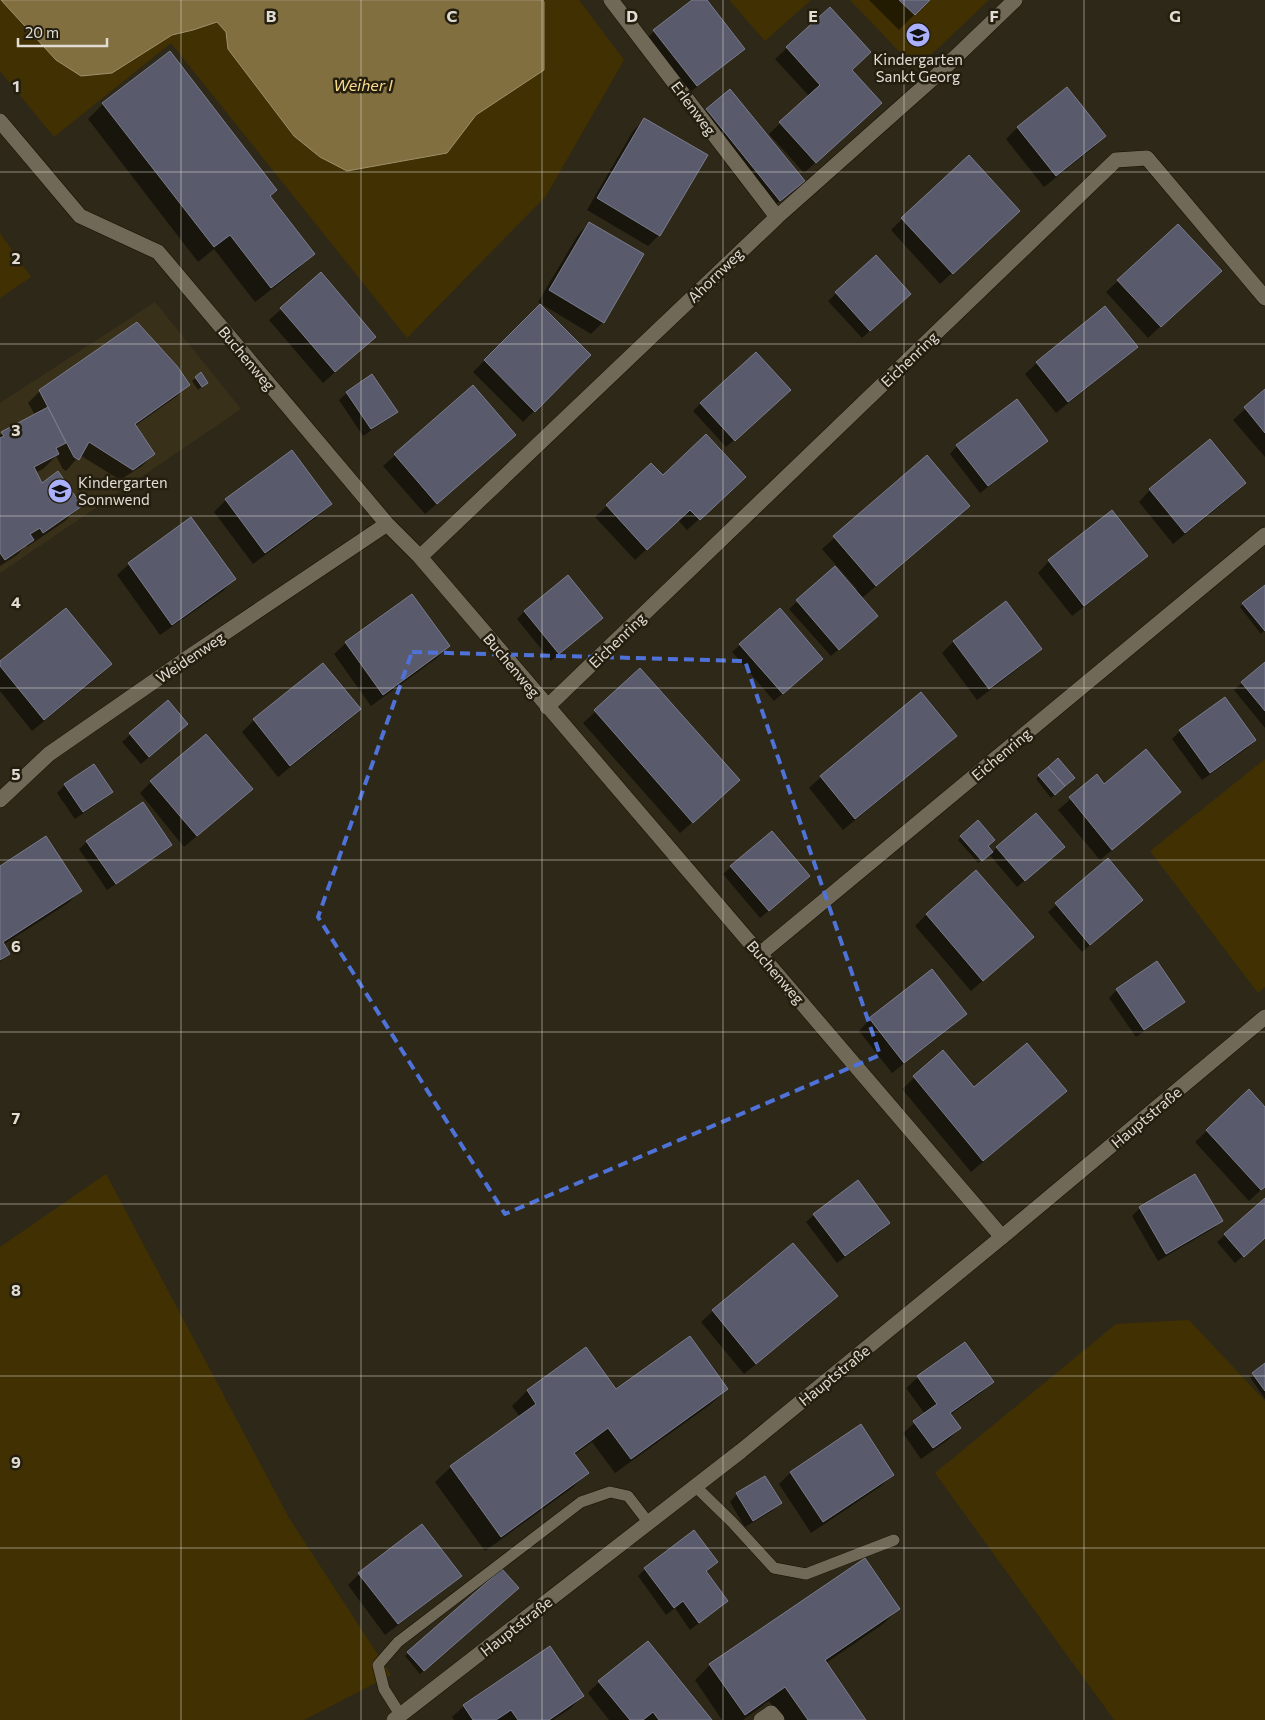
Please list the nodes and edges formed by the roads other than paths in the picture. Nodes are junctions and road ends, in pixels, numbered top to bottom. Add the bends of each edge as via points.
1 (611, 0) edge
2 (1015, 0) edge
3 (0, 121) edge
4 (777, 217) junction
5 (1265, 298) edge
6 (387, 524) junction
7 (1265, 535) edge
8 (420, 556) junction
9 (547, 707) junction
10 (0, 800) edge
11 (760, 954) junction
12 (1265, 1018) edge
13 (1002, 1237) junction
14 (695, 1486) junction
15 (648, 1522) junction
16 (894, 1540) dead end
17 (400, 1718) edge
18 (761, 1720) edge
19 (777, 1720) edge

1 - 4 street, Erlenweg
2 - 4 street, Ahornweg via 938,74
3 - 6 street, Buchenweg via 80,216 158,252
4 - 8 street, Ahornweg
5 - 9 street, Eichenring via 1147,158 1116,160
6 - 8 street, Buchenweg
6 - 10 street, Weidenweg via 49,754
7 - 11 street, Eichenring
8 - 9 street, Buchenweg
9 - 11 street, Buchenweg
11 - 13 street, Buchenweg
12 - 13 street, Hauptstraße
13 - 14 street, Hauptstraße
14 - 15 street, Hauptstraße
14 - 16 lane via 774,1568 806,1574
15 - 17 street, Hauptstraße
15 - 17 lane via 628,1496 610,1492 581,1502 398,1642 378,1665 384,1689
18 - 19 street via 771,1713

